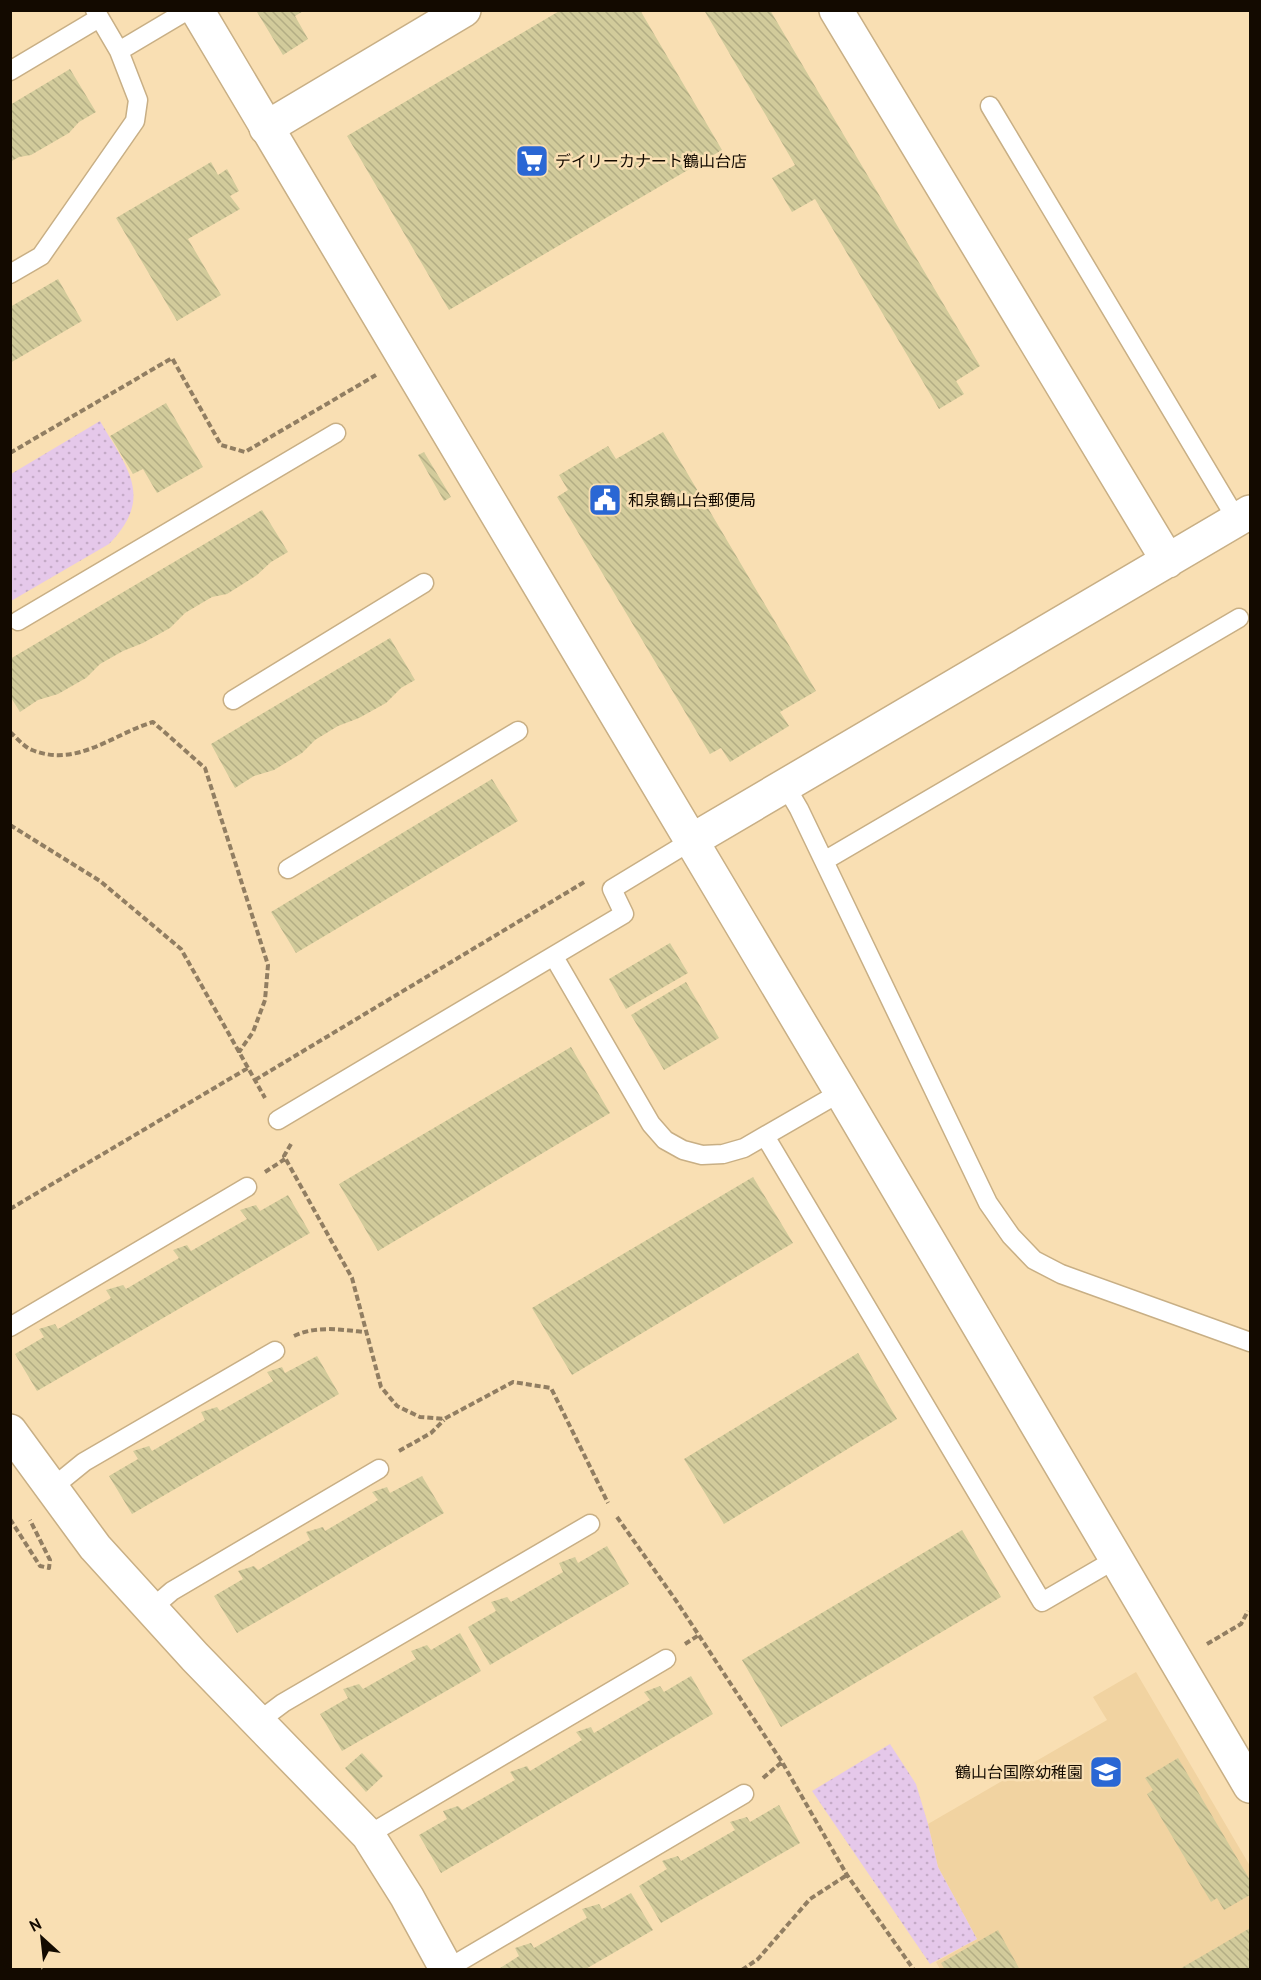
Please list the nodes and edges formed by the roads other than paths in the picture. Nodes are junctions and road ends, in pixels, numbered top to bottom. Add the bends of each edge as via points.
1 (188, 10) edge
2 (197, 10) edge
3 (464, 10) edge
4 (836, 10) edge
5 (97, 14) edge
6 (120, 51) junction
7 (10, 71) edge
8 (990, 106) dead end
9 (266, 128) junction
10 (10, 274) edge
11 (336, 433) dead end
12 (1244, 516) edge
13 (1168, 561) junction
14 (424, 583) dead end
15 (1239, 618) dead end
16 (18, 621) dead end
17 (233, 700) dead end
18 (518, 731) dead end
19 (785, 785) junction
20 (691, 841) junction
21 (824, 861) junction
22 (288, 869) dead end
23 (554, 957) junction
24 (841, 1092) junction
25 (278, 1120) road end
26 (765, 1136) junction
27 (247, 1187) dead end
28 (10, 1327) edge
29 (1251, 1342) edge
30 (275, 1351) road end
31 (10, 1431) edge
32 (379, 1469) road end
33 (52, 1488) junction
34 (590, 1524) dead end
35 (1116, 1559) junction
36 (151, 1609) junction
37 (666, 1659) dead end
38 (259, 1721) junction
39 (1251, 1786) edge
40 (744, 1794) dead end
41 (368, 1835) junction
42 (447, 1969) edge

1 - 6 lane
2 - 9 street
3 - 9 street
4 - 13 street
5 - 6 lane
5 - 7 lane
6 - 10 lane via 138,100 135,121 41,256
8 - 12 lane
9 - 20 street
11 - 16 lane
12 - 13 street
13 - 19 street
14 - 17 lane
15 - 21 lane
18 - 22 lane
19 - 20 street
19 - 21 lane
20 - 23 lane via 612,889 624,914
20 - 24 street
21 - 29 lane via 988,1203 1011,1236 1034,1260 1061,1274
23 - 25 lane
23 - 26 lane via 651,1124 665,1140 702,1155 744,1148
24 - 26 lane
24 - 35 street
26 - 35 lane via 1042,1602
27 - 28 lane
30 - 33 lane via 84,1462
31 - 33 street
32 - 36 lane via 172,1591
33 - 36 street via 95,1547
34 - 38 lane via 283,1703
35 - 39 street
36 - 38 street
37 - 41 lane
38 - 41 street
40 - 42 lane
41 - 42 street

